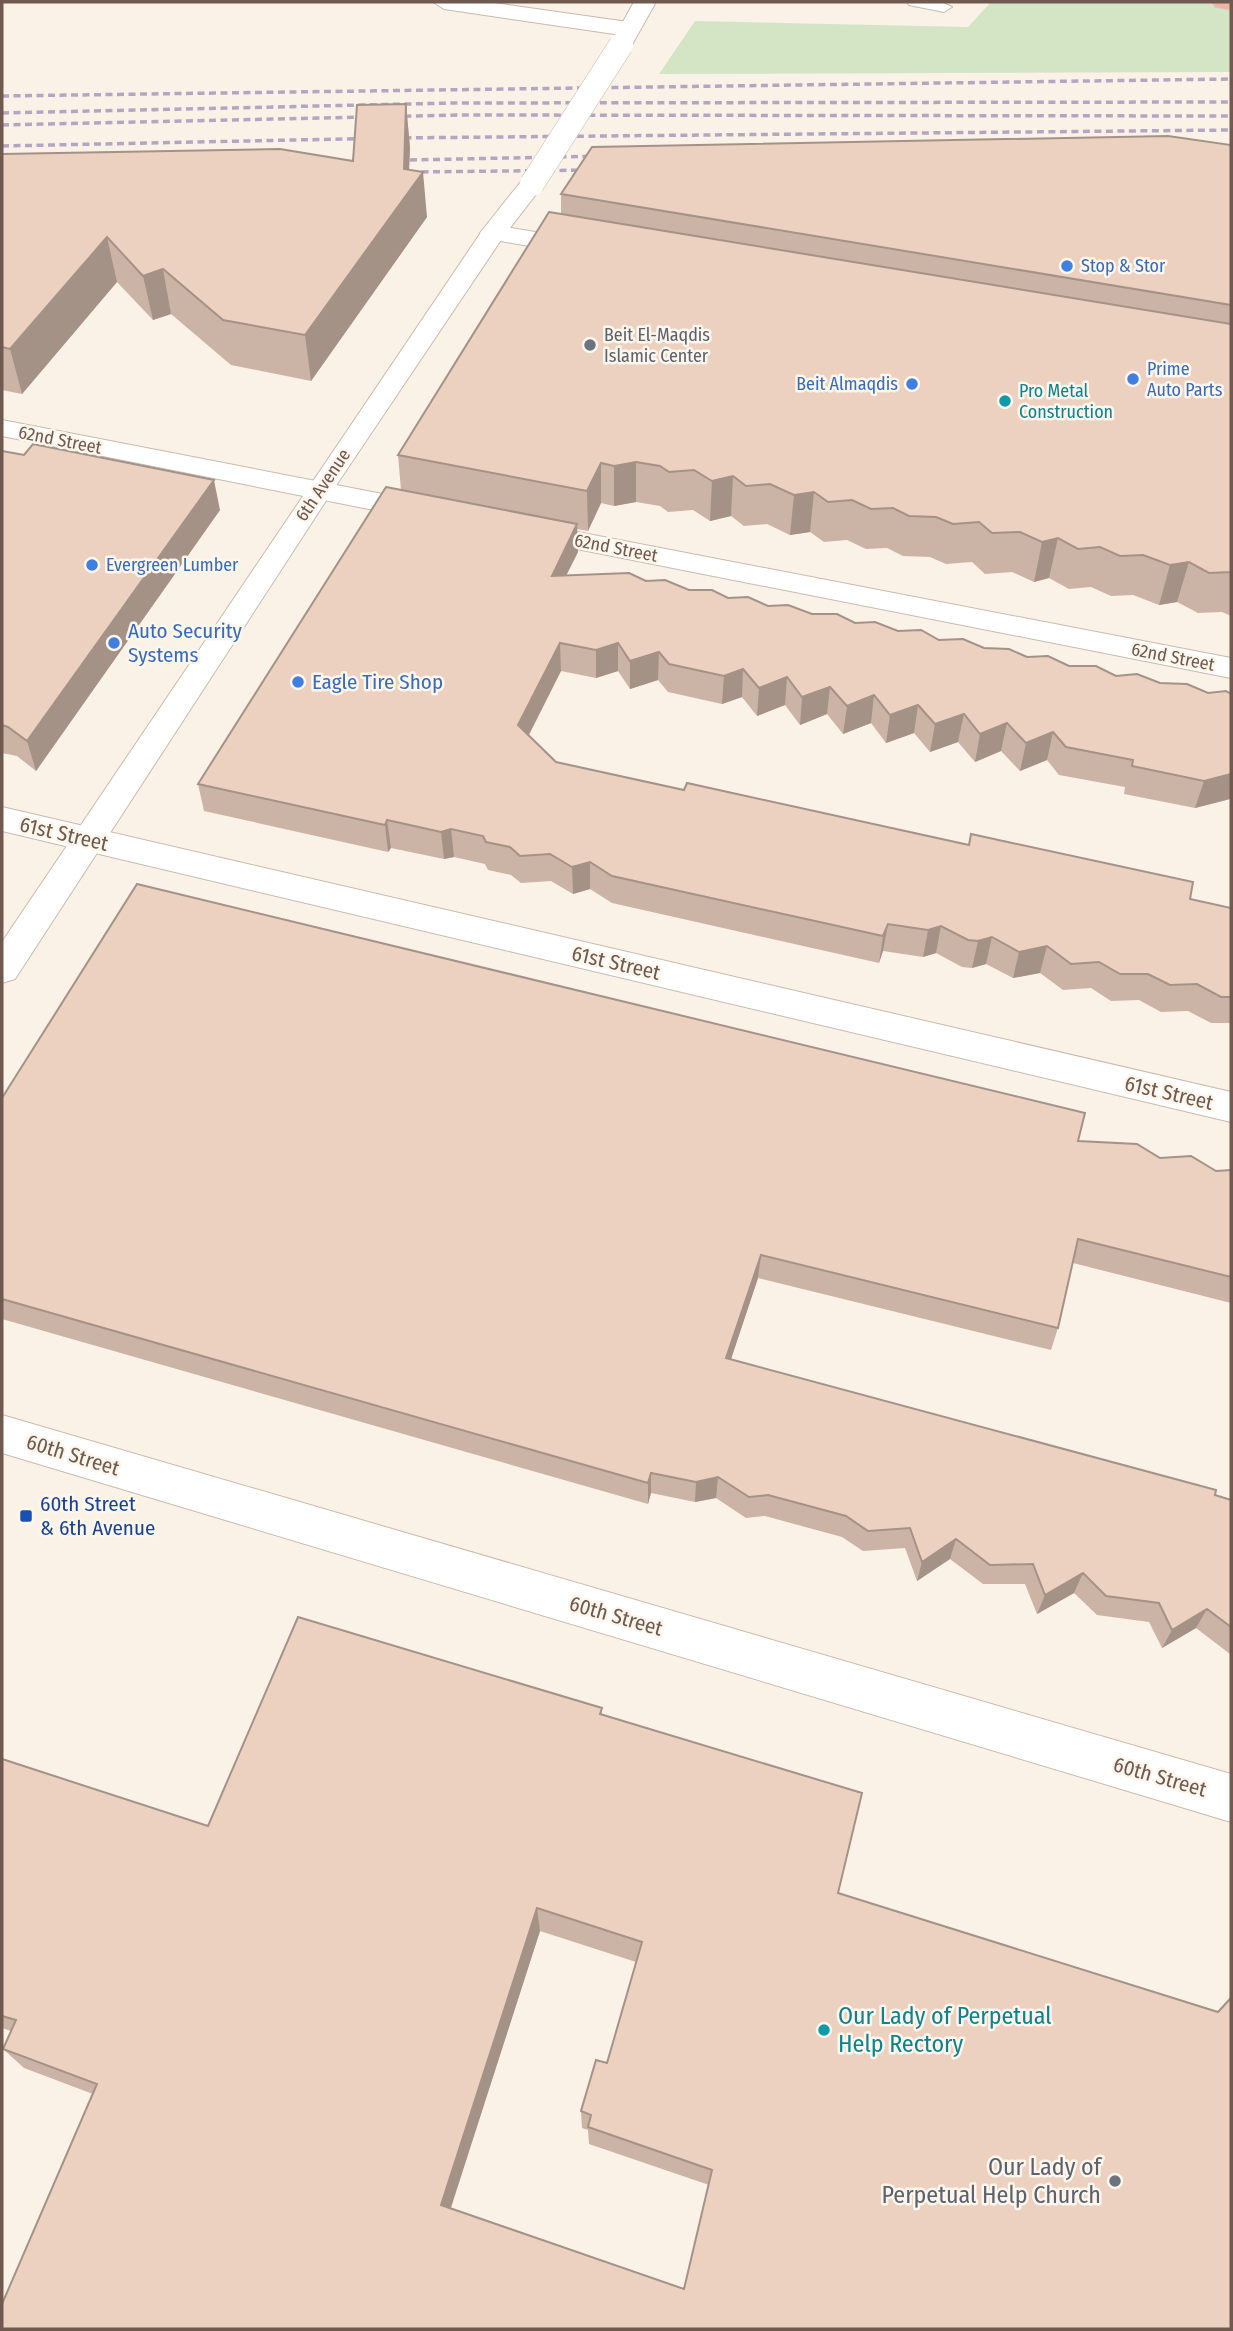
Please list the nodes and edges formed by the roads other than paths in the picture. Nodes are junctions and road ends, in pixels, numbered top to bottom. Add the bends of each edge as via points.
1 (444, 2) edge
2 (645, 2) edge
3 (915, 2) edge
4 (1223, 2) edge
5 (1231, 3) edge
6 (944, 7) dead end
7 (624, 37) junction
8 (493, 233) junction
9 (613, 253) edge
10 (2, 428) edge
11 (319, 490) junction
12 (450, 516) edge
13 (505, 527) edge
14 (1231, 668) edge
15 (2, 819) edge
16 (88, 840) junction
17 (2, 971) edge
18 (1231, 1107) edge
19 (2, 1434) edge
20 (1231, 1798) edge

1 - 7 street
2 - 7 street, 6th Avenue
3 - 6 lane
4 - 5 highway
7 - 8 street, 6th Avenue, bridge via 532,184
8 - 9 street
8 - 11 street, 6th Avenue
10 - 11 street, 62nd Street
11 - 12 street, 62nd Street
11 - 16 street, 6th Avenue
13 - 14 street, 62nd Street
15 - 16 street, 61st Street
16 - 17 street, 6th Avenue
16 - 18 street, 61st Street
19 - 20 street, 60th Street

